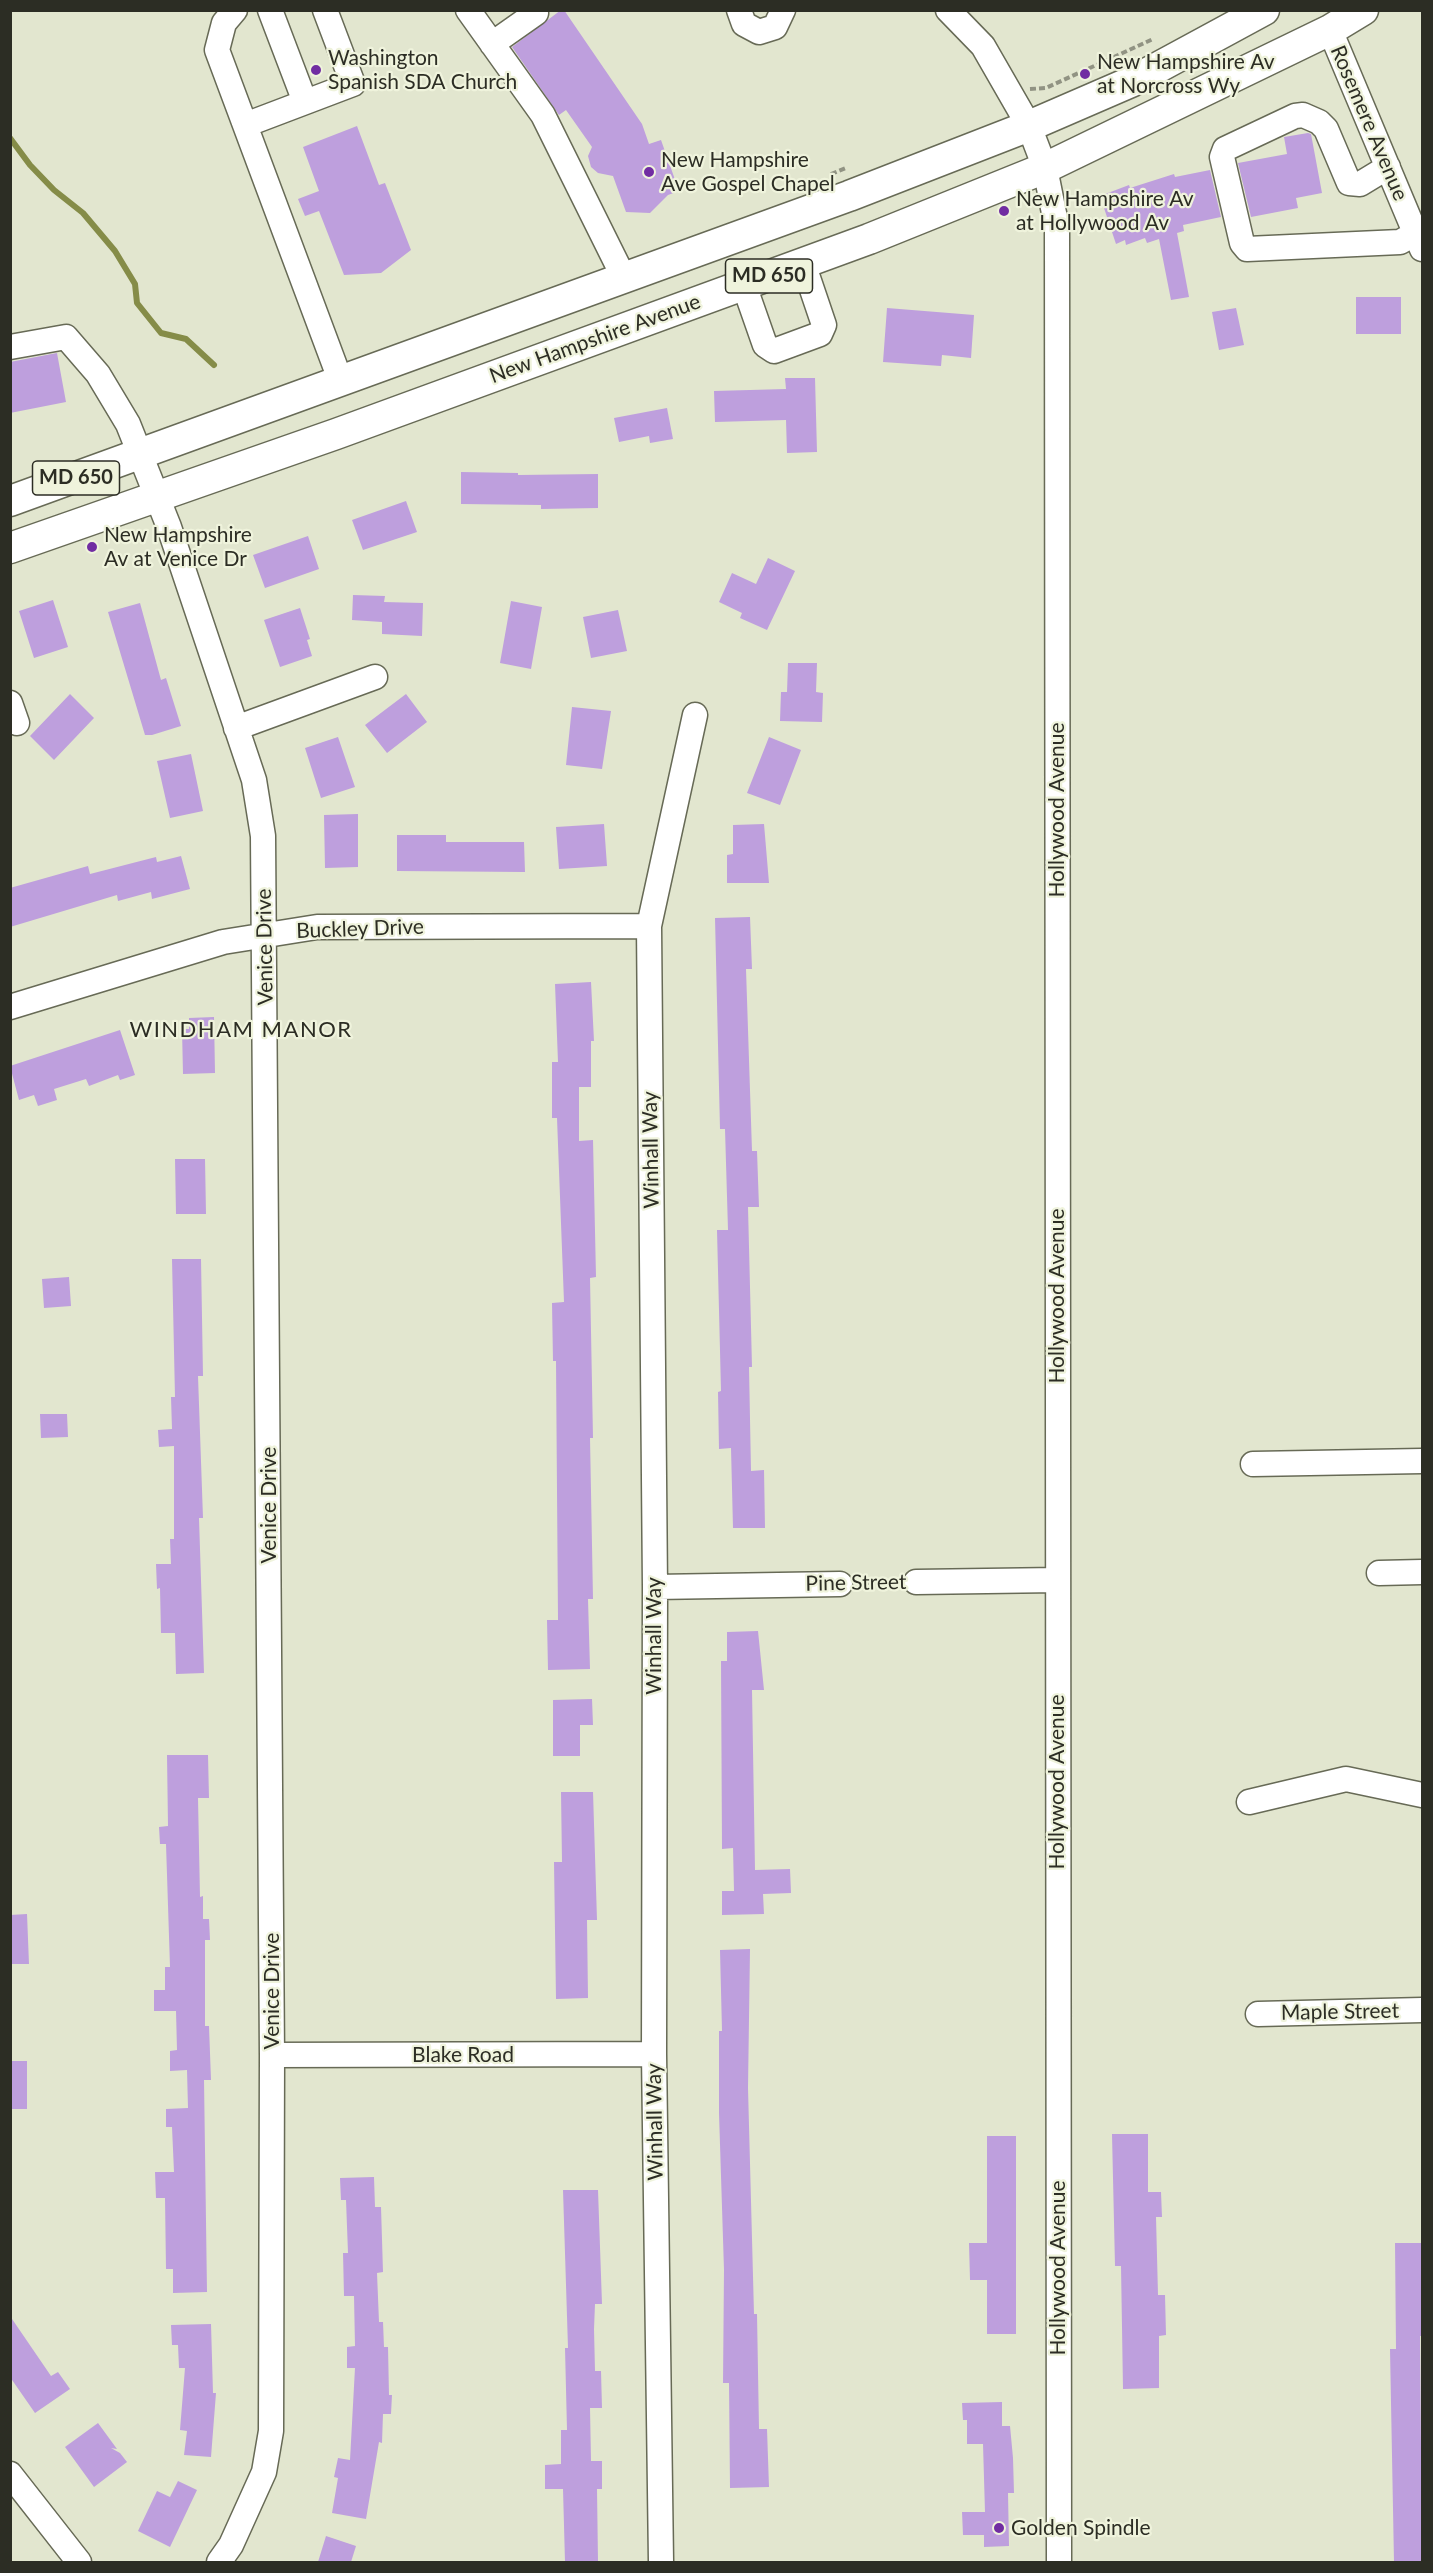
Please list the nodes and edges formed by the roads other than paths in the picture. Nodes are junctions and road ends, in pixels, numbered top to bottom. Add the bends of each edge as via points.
1 (235, 10) edge
2 (270, 10) edge
3 (325, 10) edge
4 (468, 10) edge
5 (739, 10) edge
6 (783, 10) edge
7 (948, 10) edge
8 (1264, 10) edge
9 (1363, 10) edge
10 (536, 13) dead end
11 (1330, 30) junction
12 (492, 44) junction
13 (305, 102) junction
14 (245, 125) junction
15 (1029, 126) junction
16 (1388, 166) junction
17 (1045, 168) junction
18 (1419, 241) edge
19 (803, 263) junction
20 (624, 278) junction
21 (744, 285) junction
22 (10, 347) edge
23 (341, 381) junction
24 (142, 455) junction
25 (157, 497) junction
26 (11, 498) edge
27 (10, 548) edge
28 (375, 677) dead end
29 (695, 715) dead end
30 (237, 728) junction
31 (649, 926) junction
32 (265, 934) junction
33 (10, 1007) edge
34 (1422, 1461) edge
35 (1253, 1464) dead end
36 (1422, 1572) edge
37 (1379, 1573) dead end
38 (1057, 1580) junction
39 (916, 1582) road end
40 (840, 1584) road end
41 (655, 1587) junction
42 (1422, 1795) edge
43 (1250, 1802) dead end
44 (1422, 2010) edge
45 (1258, 2014) dead end
46 (654, 2054) junction
47 (272, 2055) junction
48 (10, 2474) edge
49 (79, 2562) edge
50 (219, 2562) edge
51 (661, 2562) edge
52 (1059, 2562) edge

1 - 14 street via 224,23 217,50
2 - 13 street
3 - 13 street via 353,84
4 - 12 street
5 - 6 street via 744,24 759,32 775,27
7 - 15 street, Hollywood Avenue via 983,46
8 - 15 main road, MD 650 via 1132,81
9 - 11 main road, New Hampshire Avenue / MD 650
10 - 12 street
11 - 16 street, Rosemere Avenue
11 - 17 main road, New Hampshire Avenue / MD 650
12 - 20 street via 543,115
13 - 14 street
14 - 23 street
15 - 17 street, Hollywood Avenue
15 - 20 main road, MD 650
16 - 18 street, Rosemere Avenue
16 - 18 street via 1360,184 1349,183 1326,129 1303,115 1225,149 1221,157 1246,249
17 - 19 main road, New Hampshire Avenue / MD 650
17 - 38 street, Hollywood Avenue via 1057,228
19 - 21 main road, New Hampshire Avenue / MD 650
19 - 21 street via 824,325 820,334 774,351 765,345
20 - 23 main road, MD 650
21 - 25 main road, New Hampshire Avenue / MD 650
22 - 24 street, Venice Drive via 66,337 98,374
23 - 24 main road, MD 650
24 - 25 street, Venice Drive
24 - 26 main road, MD 650
25 - 27 main road, New Hampshire Avenue / MD 650
25 - 30 street, Venice Drive
28 - 30 street
29 - 31 street, Winhall Way
30 - 32 street, Venice Drive via 254,780 263,836
31 - 32 street, Buckley Drive via 316,927
31 - 41 street, Winhall Way
32 - 33 street, Buckley Drive via 223,942
32 - 47 street, Venice Drive
34 - 35 street
36 - 37 street
38 - 39 street, Pine Street
38 - 52 street, Hollywood Avenue
40 - 41 street, Pine Street
41 - 46 street, Winhall Way
42 - 43 street via 1346,1779
44 - 45 street, Maple Street
46 - 47 street, Blake Road
46 - 51 street, Winhall Way
47 - 50 street, Venice Drive via 271,2431 264,2472 231,2545
48 - 49 street

